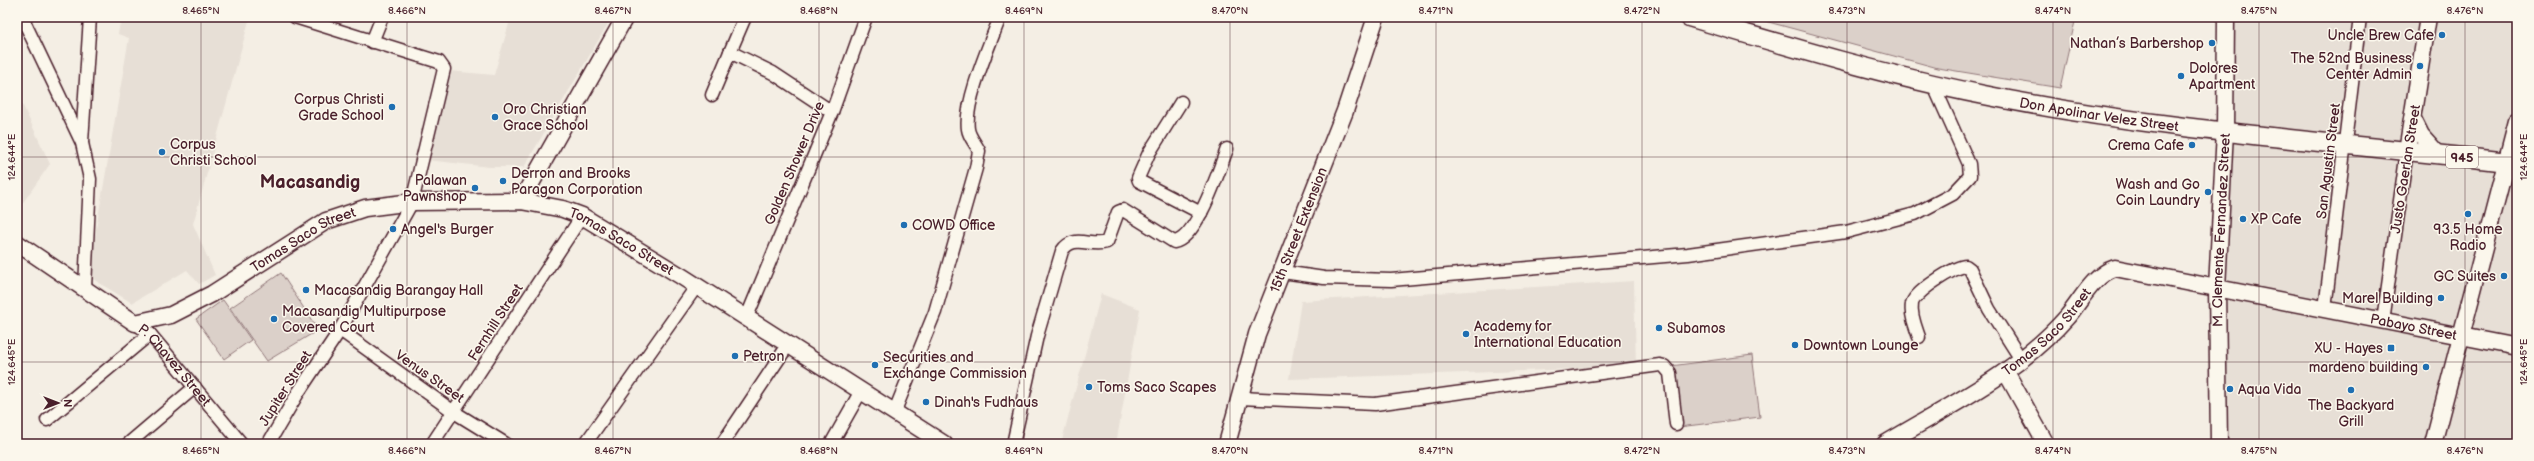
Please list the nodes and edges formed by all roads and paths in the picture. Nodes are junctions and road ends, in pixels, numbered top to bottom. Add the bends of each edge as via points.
1 (22, 17) edge
2 (90, 17) edge
3 (295, 17) edge
4 (382, 17) edge
5 (626, 17) edge
6 (745, 17) edge
7 (866, 17) edge
8 (1000, 17) edge
9 (1376, 17) edge
10 (1689, 17) edge
11 (2226, 17) edge
12 (2360, 17) edge
13 (2428, 17) edge
14 (372, 42) junction
15 (730, 52) junction
16 (1933, 84) junction
17 (712, 95) dead end
18 (1181, 102) dead end
19 (832, 112) junction
20 (2413, 119) junction
21 (2517, 121) edge
22 (2225, 131) junction
23 (82, 143) junction
24 (2346, 144) junction
25 (1228, 149) dead end
26 (2407, 151) junction
27 (2438, 154) junction
28 (2512, 162) edge
29 (521, 201) junction
30 (412, 202) junction
31 (1201, 213) junction
32 (582, 216) junction
33 (17, 243) edge
34 (1283, 272) junction
35 (696, 287) junction
36 (84, 288) junction
37 (2217, 288) junction
38 (2324, 309) junction
39 (746, 319) junction
40 (2382, 322) junction
41 (135, 323) junction
42 (340, 330) junction
43 (150, 334) junction
44 (1919, 337) dead end
45 (2460, 337) junction
46 (788, 345) junction
47 (2517, 347) edge
48 (2022, 361) junction
49 (2006, 372) junction
50 (195, 387) junction
51 (861, 391) junction
52 (1240, 398) junction
53 (454, 412) junction
54 (894, 413) junction
55 (48, 420) dead end
56 (1676, 424) dead end
57 (937, 442) edge
58 (128, 444) edge
59 (242, 444) edge
60 (268, 444) edge
61 (432, 444) edge
62 (506, 444) edge
63 (585, 444) edge
64 (722, 444) edge
65 (831, 444) edge
66 (1013, 444) edge
67 (1227, 444) edge
68 (1885, 444) edge
69 (2046, 444) edge
70 (2219, 444) edge
71 (2433, 444) edge

1 - 23 street
2 - 23 street
3 - 14 street
4 - 14 street
5 - 29 street
6 - 15 street
7 - 19 street, Golden Shower Drive
8 - 54 street via 972,96 968,129 979,151 978,157 935,312
9 - 34 street, 15th Street Extension via 1345,111
10 - 16 main road, Don Apolinar Velez Street
11 - 22 street, M. Clemente Fernandez Street
12 - 24 street, San Agustin Street
13 - 20 street, Justo Gaerlan Street
14 - 30 street, Jupiter Street via 443,65 444,72
15 - 17 street
15 - 19 street via 773,73
16 - 22 main road, Don Apolinar Velez Street via 2048,107
16 - 34 street via 1969,164 1970,176 1961,188 1947,198 1915,214 1874,226 1688,254 1391,280 1324,278
18 - 31 street via 1149,154 1138,178
19 - 39 street, Golden Shower Drive
20 - 26 street, Justo Gaerlan Street
20 - 27 street via 2421,136
21 - 28 street
22 - 24 main road, Don Apolinar Velez Street
22 - 37 street, M. Clemente Fernandez Street
23 - 36 street via 90,179
24 - 26 main road, Don Apolinar Velez Street
24 - 38 street, San Agustin Street
25 - 31 street
26 - 27 main road, Don Apolinar Velez Street / 945
26 - 40 street, Justo Gaerlan Street
27 - 28 main road, Don Apolinar Velez Street / 945
28 - 45 street
29 - 30 street, Tomas Saco Street
29 - 32 street, Tomas Saco Street via 563,209
30 - 41 street, Tomas Saco Street via 365,208 326,221 212,294 171,315
30 - 42 street, Jupiter Street
31 - 66 street via 1184,239 1174,242 1123,210 1118,212 1107,242 1072,241 1062,251 1037,336
32 - 35 street, Tomas Saco Street
32 - 53 street, Fernhill Street
33 - 36 street, P. Chavez Street
34 - 52 street, 15th Street Extension via 1257,334
35 - 39 street, Tomas Saco Street
35 - 63 street
36 - 41 street, P. Chavez Street
37 - 38 street, Pabayo Street
37 - 48 street, Tomas Saco Street via 2125,269 2109,270 2098,279 2066,318
37 - 70 street, M. Clemente Fernandez Street
38 - 40 street, Pabayo Street
39 - 46 street, Tomas Saco Street
40 - 45 street, Pabayo Street
41 - 43 street, P. Chavez Street
42 - 53 street, Venus Street
42 - 60 street, Jupiter Street
43 - 50 street, P. Chavez Street
43 - 55 street
44 - 48 street via 1912,311 1914,299 1921,291 1958,268 1966,266 1970,269 1988,309
45 - 47 street, Pabayo Street
45 - 71 street
46 - 51 street, Tomas Saco Street
46 - 64 street
48 - 49 street, Tomas Saco Street
49 - 68 street, Tomas Saco Street
49 - 69 street
50 - 58 street
50 - 59 street, P. Chavez Street
51 - 54 street, Tomas Saco Street
51 - 65 street
52 - 56 street via 1375,404 1664,366 1670,374
52 - 67 street, 15th Street Extension
53 - 61 street, Fernhill Street
53 - 62 street, Venus Street
54 - 57 street, Tomas Saco Street

